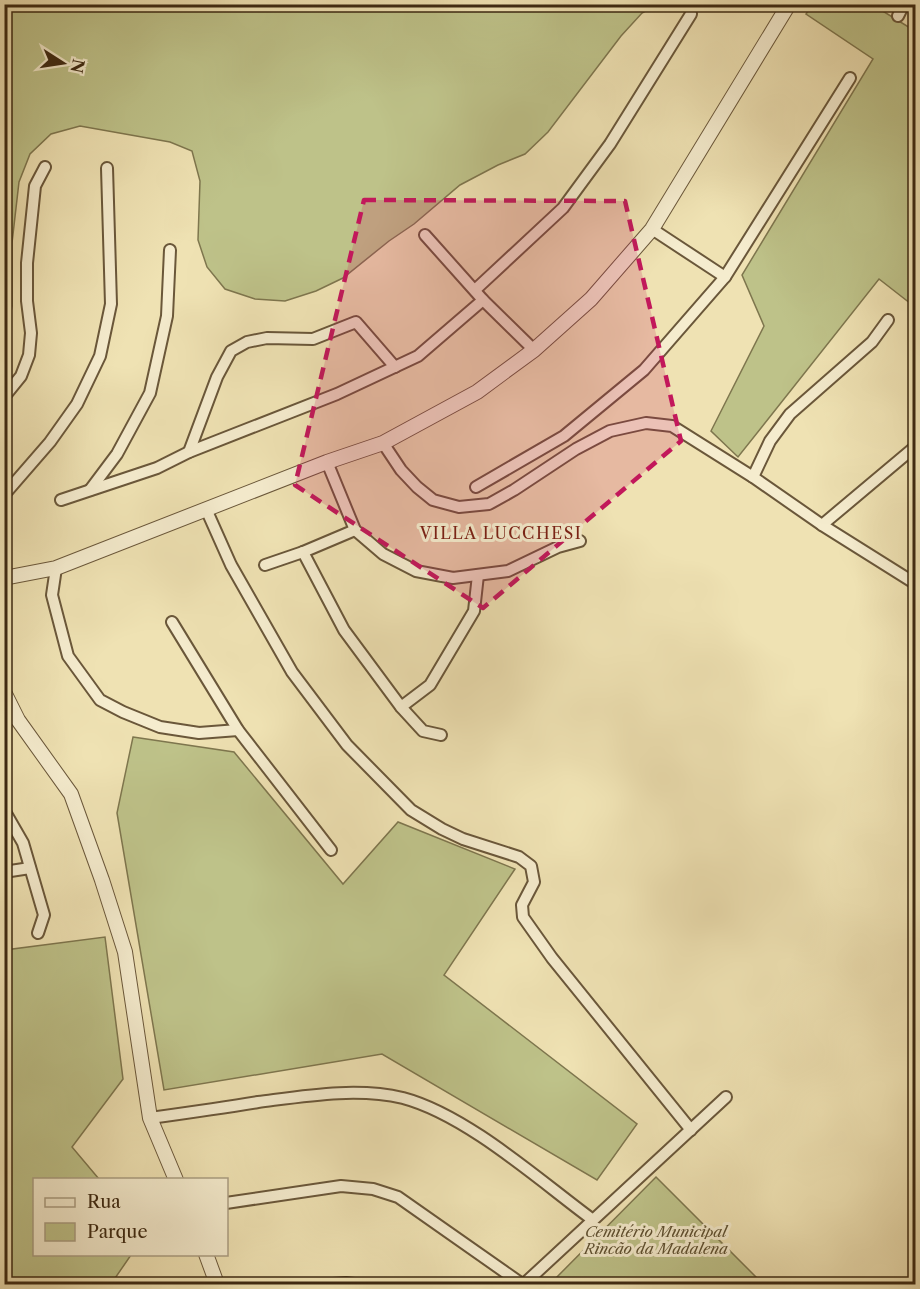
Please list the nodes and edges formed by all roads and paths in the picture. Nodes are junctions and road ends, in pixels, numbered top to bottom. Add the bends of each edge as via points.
1 (789, 4) edge
2 (904, 4) edge
3 (691, 14) dead end
4 (898, 16) dead end
5 (850, 78) dead end
6 (45, 167) dead end
7 (106, 168) dead end
8 (652, 229) junction
9 (425, 235) dead end
10 (170, 250) dead end
11 (725, 277) junction
12 (476, 289) junction
13 (483, 300) junction
14 (888, 320) dead end
15 (534, 350) junction
16 (395, 367) junction
17 (4, 397) edge
18 (383, 442) junction
19 (915, 446) edge
20 (189, 452) junction
21 (327, 462) junction
22 (753, 477) junction
23 (476, 487) dead end
24 (90, 490) junction
25 (4, 495) edge
26 (61, 500) dead end
27 (206, 510) junction
28 (822, 525) junction
29 (355, 530) junction
30 (580, 541) dead end
31 (303, 552) junction
32 (265, 565) dead end
33 (56, 568) junction
34 (478, 575) junction
35 (4, 578) edge
36 (915, 584) edge
37 (172, 622) dead end
38 (4, 692) edge
39 (401, 707) junction
40 (238, 730) junction
41 (441, 735) dead end
42 (4, 810) edge
43 (331, 850) dead end
44 (30, 868) junction
45 (4, 872) edge
46 (38, 933) dead end
47 (726, 1097) dead end
48 (150, 1118) junction
49 (691, 1130) junction
50 (176, 1178) edge
51 (228, 1203) edge
52 (593, 1220) junction
53 (207, 1256) edge
54 (217, 1284) edge
55 (333, 1284) edge
56 (354, 1284) edge
57 (523, 1284) edge

1 - 8 street
2 - 4 street
3 - 12 street via 610,144 563,208
5 - 11 street
6 - 17 street via 35,186 27,263 29,355 21,376
7 - 25 street via 111,304 100,356 77,404
8 - 11 street
8 - 15 street via 591,299
9 - 12 street
10 - 24 street via 167,316 150,393 117,454
11 - 23 street via 644,370 564,436
12 - 13 street
13 - 15 street
13 - 16 street via 418,356
14 - 22 street via 872,342 790,414 770,441
15 - 18 street via 477,392
16 - 20 street
16 - 20 street via 356,322 313,339 267,338 247,342 231,351 217,377
18 - 21 street
18 - 22 street via 417,487 433,500 459,507 489,504 610,431 646,423 672,426
19 - 28 street
20 - 24 street via 157,468
21 - 27 street
21 - 29 street
22 - 28 street
24 - 26 street
27 - 33 street
27 - 49 street via 231,565 292,672 347,745 411,810 442,829 519,856 531,866 534,882 522,905 524,917 552,958
28 - 36 street
29 - 31 street
29 - 34 street via 383,554 416,571 453,578
30 - 34 street via 508,571
31 - 32 street
31 - 39 street via 344,630
33 - 35 street
33 - 40 street via 52,595 68,656 100,700 160,727 199,733
34 - 39 street via 474,611 430,685
37 - 40 street
38 - 48 street via 18,720 71,794 102,880 125,952
39 - 41 street via 423,731
40 - 43 street
42 - 44 street via 23,843
44 - 45 street
44 - 46 street via 44,915
47 - 49 street
48 - 50 street
48 - 52 street via 350,1092 403,1098 443,1114 486,1139
49 - 52 street
51 - 57 street via 341,1186 399,1197
52 - 57 street
53 - 54 street
55 - 56 street

